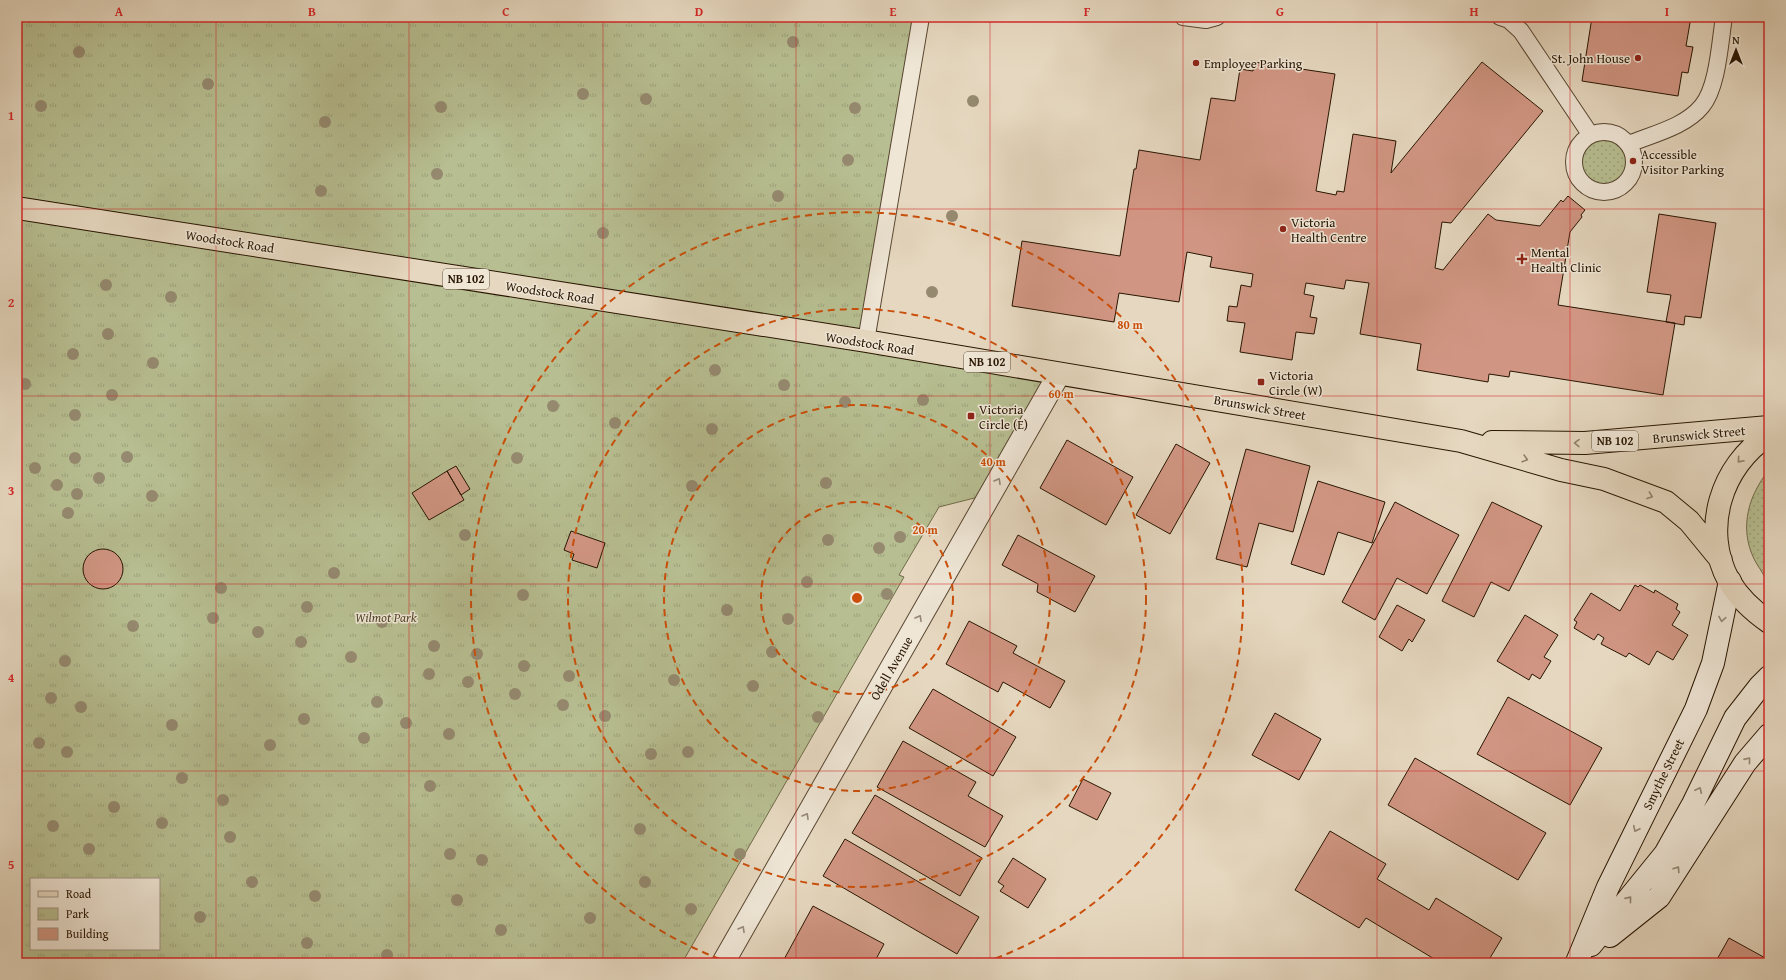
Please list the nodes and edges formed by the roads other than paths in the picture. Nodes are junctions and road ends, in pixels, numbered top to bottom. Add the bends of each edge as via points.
1 (921, 17) edge
2 (1184, 17) edge
3 (1217, 17) edge
4 (1500, 17) edge
5 (1724, 17) edge
6 (1590, 134) junction
7 (1629, 144) junction
8 (17, 208) edge
9 (866, 341) junction
10 (1059, 374) junction
11 (1769, 427) edge
12 (1769, 435) edge
13 (1461, 441) junction
14 (1721, 560) junction
15 (1730, 581) junction
16 (1769, 622) edge
17 (1769, 678) edge
18 (1769, 736) edge
19 (1577, 962) edge
20 (723, 963) edge

1 - 9 lane
2 - 3 lane via 1206,20
4 - 6 lane via 1509,20 1521,30
5 - 7 lane via 1713,84 1703,106 1675,126
6 - 7 lane via 1612,132
6 - 7 lane via 1576,147 1573,167 1582,184 1600,192 1610,192 1627,182 1635,163
8 - 9 main road, Woodstock Road / NB 102
9 - 10 main road, Woodstock Road / NB 102
10 - 13 main road, Brunswick Street / NB 102
20 -> 10 main road, Odell Avenue
11 -> 13 main road, Brunswick Street / NB 102 via 1585,443
12 -> 14 main road via 1755,443 1734,467 1720,497 1716,528
13 -> 14 main road, Brunswick Street / NB 102 via 1561,470 1604,479 1666,502 1689,521
14 - 15 main road
15 - 16 main road via 1750,608
15 -> 19 main road, Smythe Street via 1713,662 1696,709 1608,887
19 -> 17 main road via 1665,854 1693,804 1735,718
19 -> 18 main road via 1659,897 1745,763

